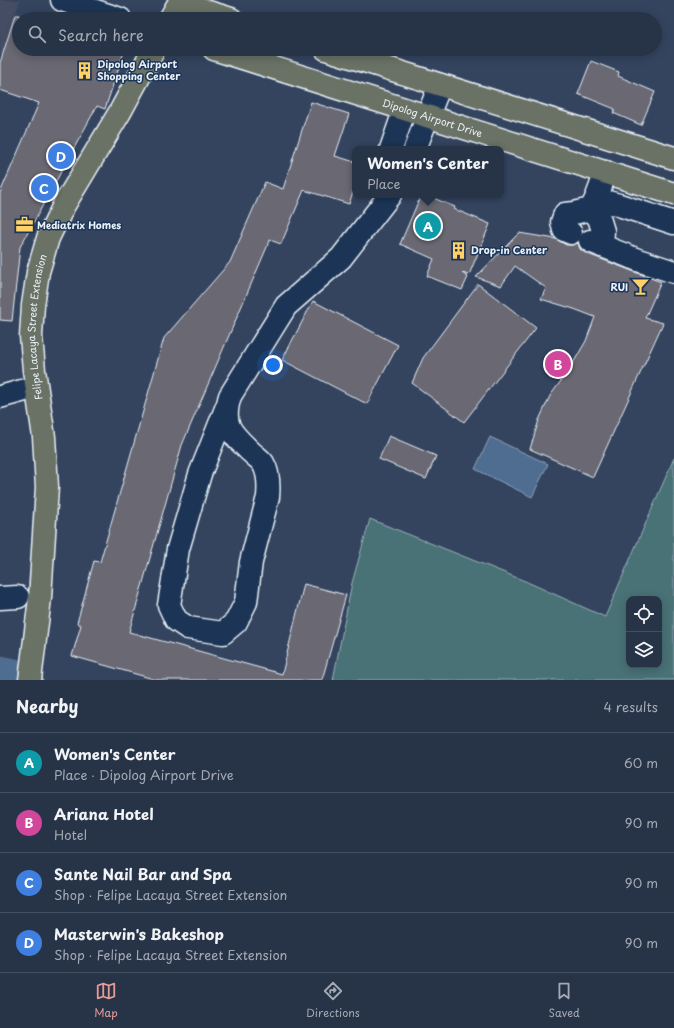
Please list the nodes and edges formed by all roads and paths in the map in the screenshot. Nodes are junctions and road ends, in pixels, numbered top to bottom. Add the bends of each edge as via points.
1 (62, 0) edge
2 (173, 7) edge
3 (99, 12) edge
4 (197, 12) edge
5 (150, 56) edge
6 (234, 56) edge
7 (348, 56) edge
8 (440, 85) junction
9 (401, 120) dead end
10 (425, 122) junction
11 (392, 146) edge
12 (416, 146) edge
13 (674, 158) edge
14 (606, 172) junction
15 (674, 194) edge
16 (371, 198) edge
17 (388, 198) edge
18 (593, 204) junction
19 (369, 222) junction
20 (674, 223) edge
21 (588, 240) junction
22 (674, 272) edge
23 (36, 387) junction
24 (0, 397) edge
25 (227, 406) junction
26 (30, 680) edge

1 - 3 street
2 - 4 main road
5 - 23 main road, Felipe Lacaya Street Extension via 64,205 48,238 38,272 33,304 31,336
6 - 10 main road, Dipolog Airport Drive
7 - 8 main road
8 - 10 street
8 - 13 main road
9 - 11 street
10 - 12 street
10 - 14 main road, Dipolog Airport Drive
14 - 15 main road, Dipolog Airport Drive
14 - 18 street
16 - 19 street
17 - 19 street
18 - 20 street via 619,205
18 - 21 street via 603,231
18 - 21 street via 574,213 565,214 562,222 564,230
19 - 25 street via 341,258 286,306 230,396
21 - 22 street
23 - 24 street
23 - 26 main road, Felipe Lacaya Street Extension via 44,437 47,487 40,598
25 - 25 street via 227,423 232,434 263,463 269,485 251,562 246,602 236,622 223,633 188,628 176,620 169,605 178,549 200,474

